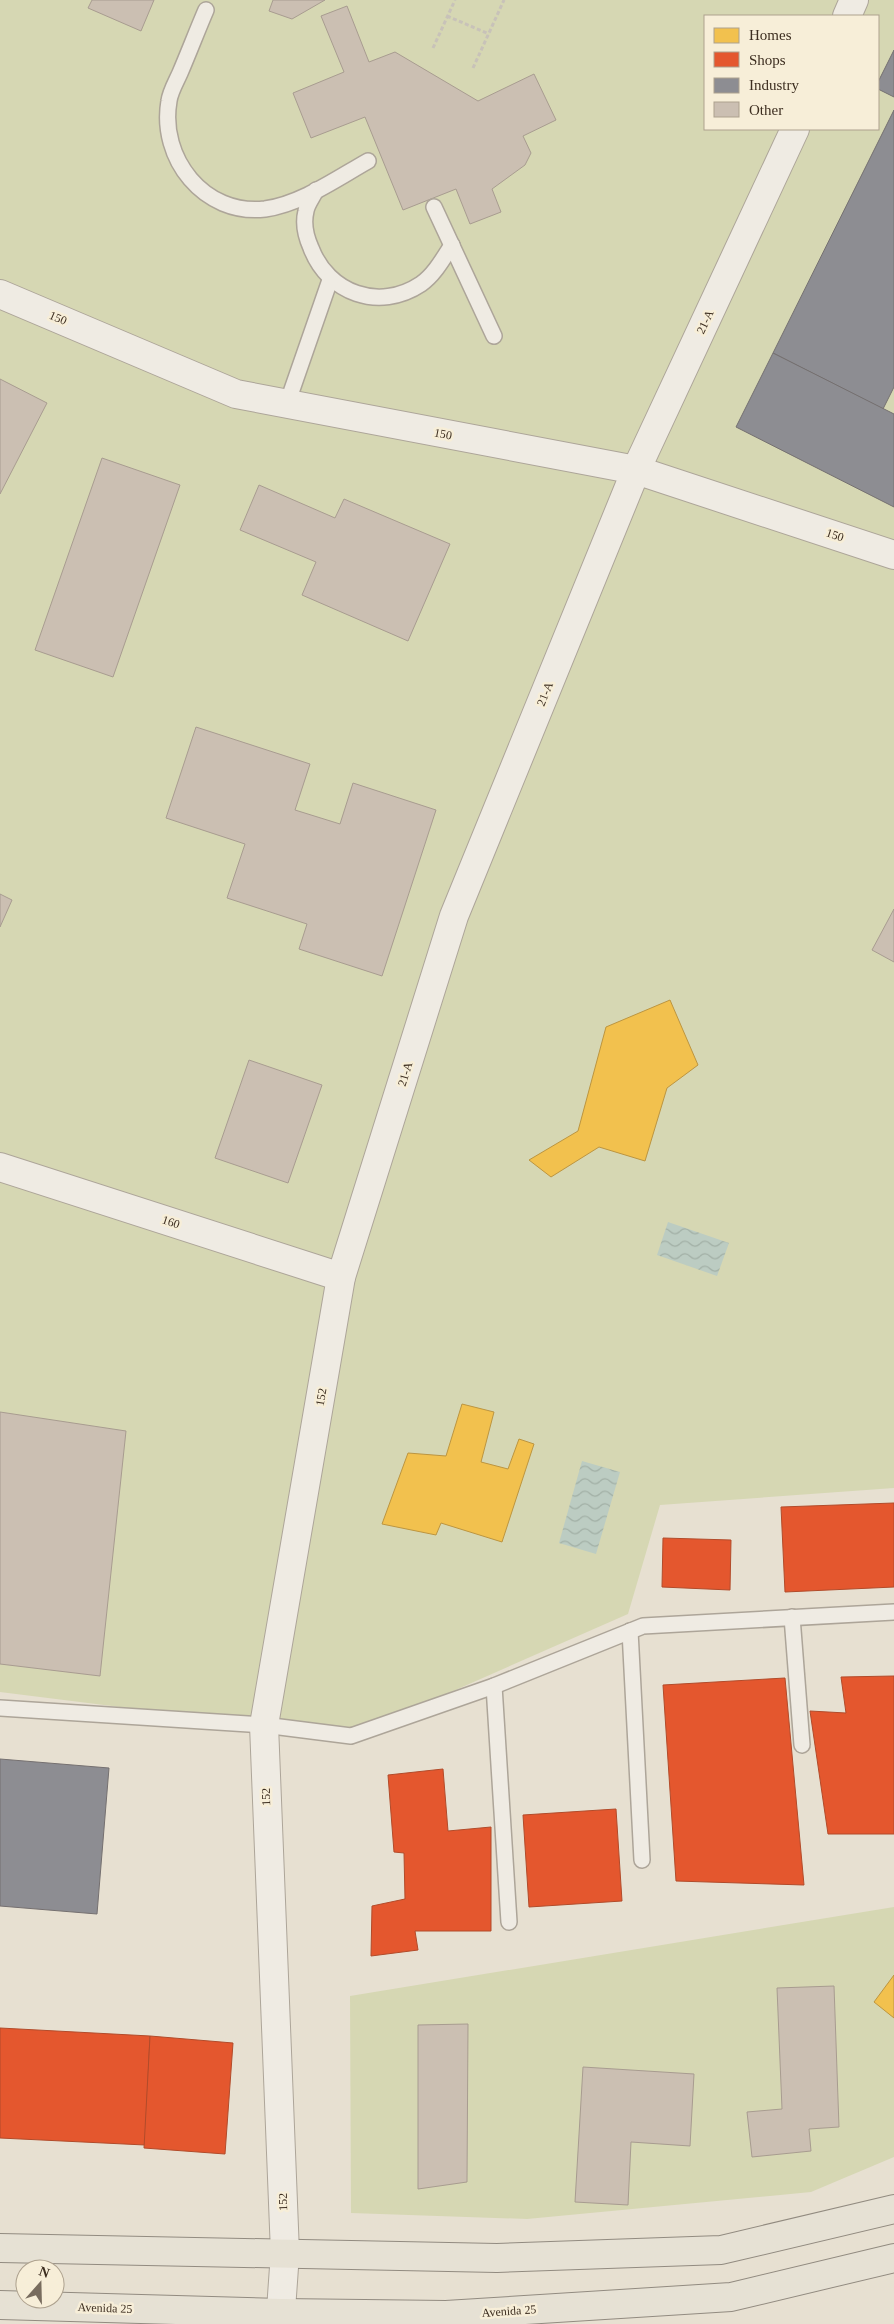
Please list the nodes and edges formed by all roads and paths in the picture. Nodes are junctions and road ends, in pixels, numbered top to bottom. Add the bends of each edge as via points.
1 (455, 0) edge
2 (504, 0) edge
3 (854, 0) edge
4 (206, 10) dead end
5 (847, 15) edge
6 (448, 16) junction
7 (489, 34) junction
8 (433, 48) dead end
9 (474, 68) dead end
10 (795, 130) edge
11 (368, 162) dead end
12 (316, 190) junction
13 (434, 207) dead end
14 (452, 245) junction
15 (330, 280) junction
16 (0, 294) edge
17 (494, 336) dead end
18 (287, 404) junction
19 (636, 470) junction
20 (894, 555) edge
21 (0, 1167) edge
22 (342, 1277) junction
23 (894, 1612) edge
24 (792, 1618) junction
25 (630, 1631) junction
26 (494, 1686) junction
27 (0, 1708) edge
28 (264, 1725) junction
29 (802, 1745) dead end
30 (642, 1860) dead end
31 (509, 1922) dead end
32 (894, 2209) edge
33 (0, 2248) edge
34 (285, 2253) junction
35 (894, 2258) edge
36 (0, 2305) edge
37 (281, 2319) edge
38 (448, 2319) edge

1 - 6 path
2 - 7 path
3 - 5 street
4 - 12 lane via 169,100 167,130 175,157 190,180 211,197 237,207 264,209 291,202
6 - 7 path
6 - 8 path
7 - 9 path
10 - 19 street, 21-A
11 - 12 lane
12 - 15 lane via 306,211 306,236 316,262
13 - 14 lane
14 - 15 lane via 438,267 421,284 400,294 377,297 352,293
14 - 17 lane
15 - 18 lane
16 - 18 street, 150 via 236,394
18 - 19 street, 150
19 - 20 street, 150
19 - 22 street, 21-A via 454,916
21 - 22 street, 160
22 - 28 street, 152
23 - 24 lane
24 - 25 lane via 643,1626
24 - 29 lane
25 - 26 lane
25 - 30 lane
26 - 28 lane via 351,1736
26 - 31 lane
27 - 28 lane
28 - 34 street, 152
32 - 34 main road via 722,2250 498,2258
33 - 34 main road
34 - 37 street, 152
35 - 38 main road, Avenida 25 via 731,2297
36 - 37 main road, Avenida 25
37 - 38 main road, Avenida 25

